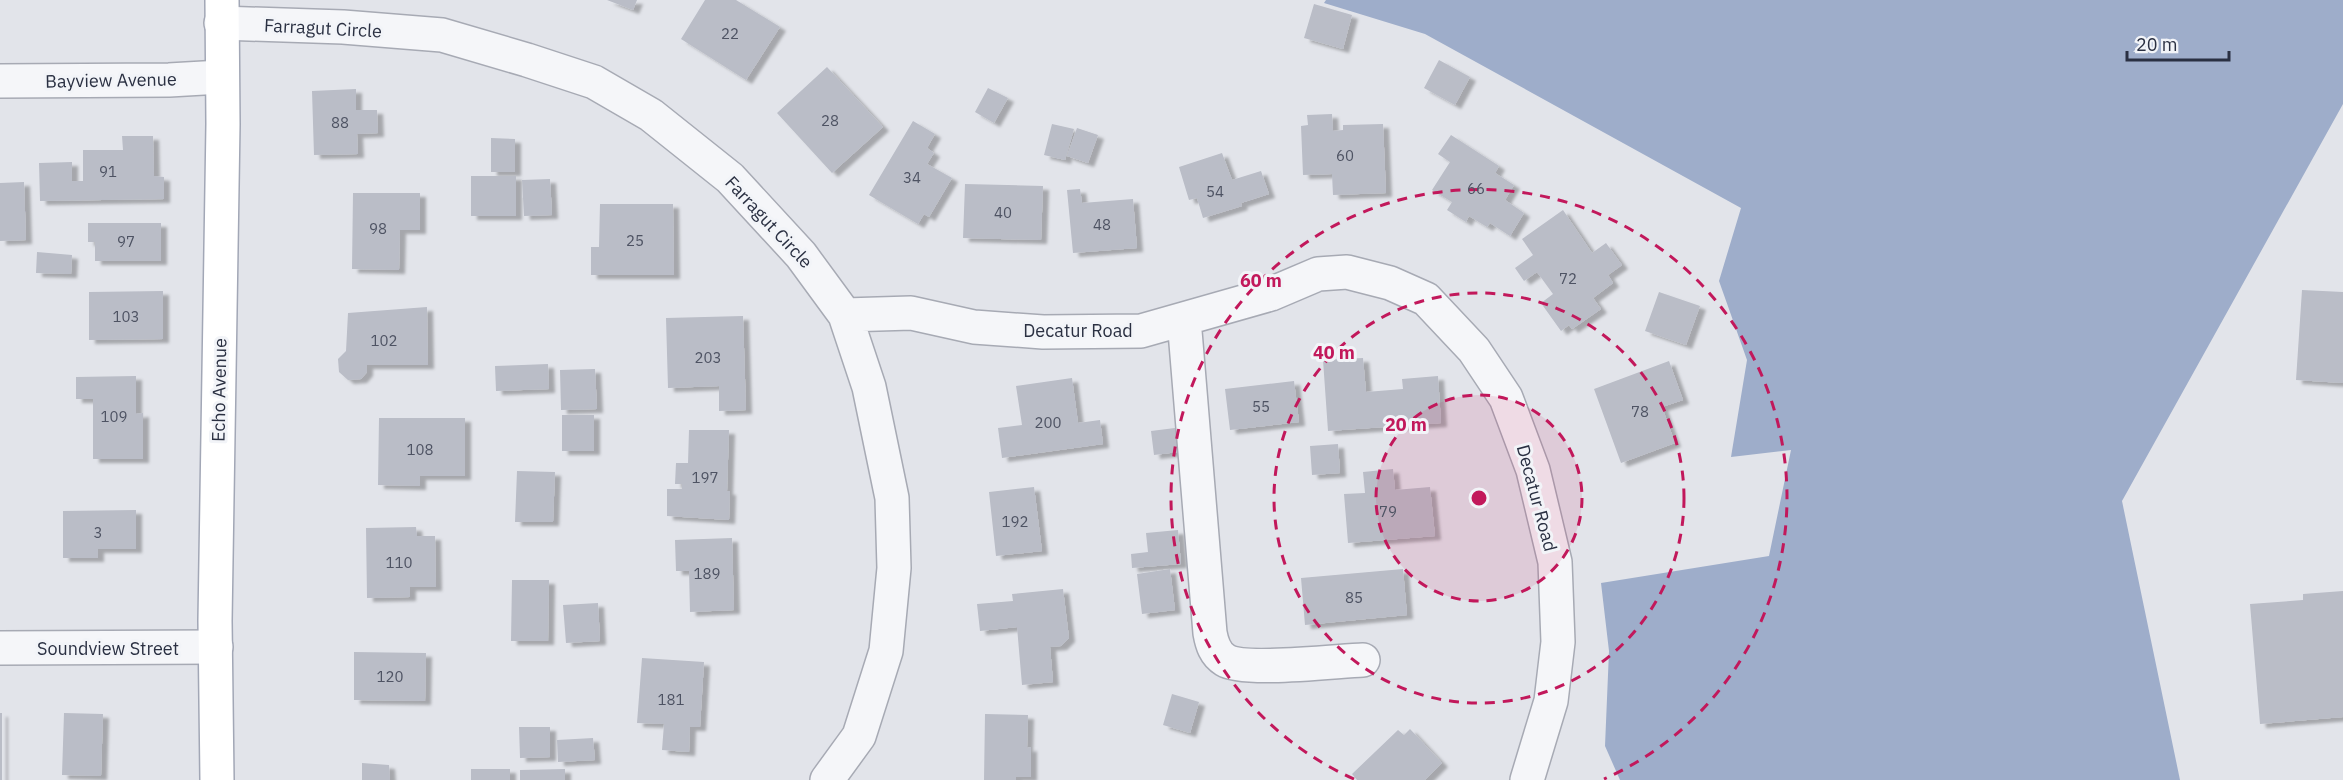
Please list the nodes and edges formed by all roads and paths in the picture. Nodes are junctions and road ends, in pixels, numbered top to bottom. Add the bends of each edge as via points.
1 (222, 12) edge
2 (221, 77) junction
3 (0, 81) edge
4 (845, 315) junction
5 (1184, 320) junction
6 (216, 647) junction
7 (0, 648) edge
8 (1363, 660) dead end
9 (217, 780) edge
10 (827, 780) edge
11 (1527, 780) edge

1 - 2 main road, Echo Avenue
1 - 4 street, Farragut Circle via 442,35 594,82 651,115 730,178 801,255
2 - 3 street, Bayview Avenue
2 - 6 main road, Echo Avenue
4 - 5 street, Decatur Road via 910,314 974,327 1043,332 1141,331
4 - 10 street, Farragut Circle via 869,387 892,498 894,568 886,651 859,736
5 - 8 street via 1210,633 1216,652 1224,660 1245,666
5 - 11 street, Decatur Road via 1271,294 1318,274 1347,272 1390,283 1426,299 1474,350 1506,398 1526,449 1555,562 1558,642 1551,701
6 - 7 street, Soundview Street
6 - 9 main road, Echo Avenue

